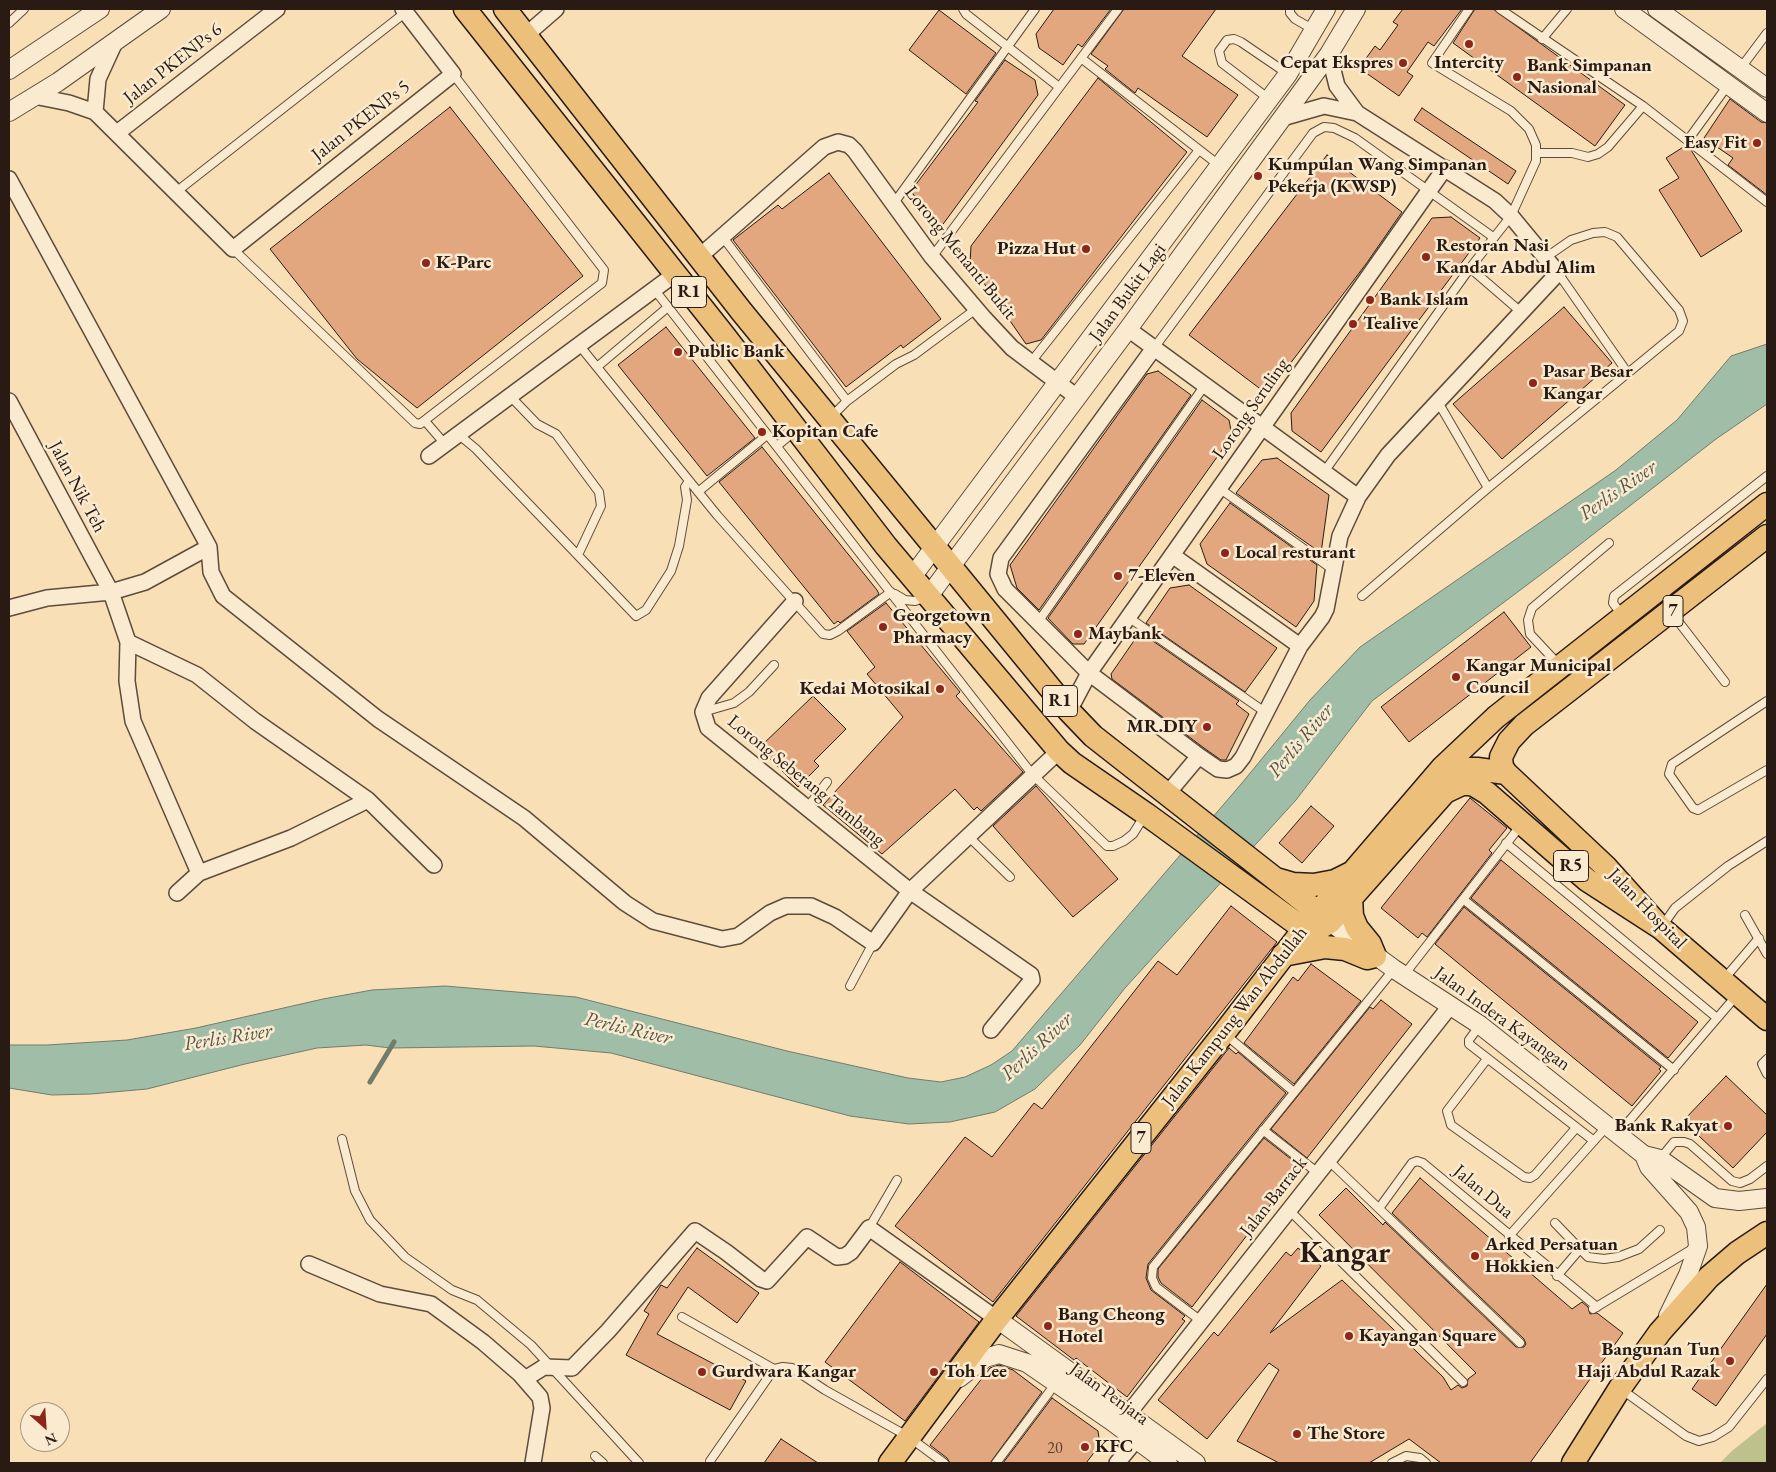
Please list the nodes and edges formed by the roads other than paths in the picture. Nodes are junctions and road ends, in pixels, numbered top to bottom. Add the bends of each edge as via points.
1 (24, 9) edge
2 (100, 9) edge
3 (161, 9) edge
4 (277, 9) edge
5 (465, 9) edge
6 (505, 9) edge
7 (556, 9) edge
8 (962, 9) edge
9 (1035, 9) edge
10 (1118, 9) edge
11 (1290, 9) edge
12 (1326, 9) edge
13 (1356, 9) edge
14 (1469, 9) edge
15 (1500, 9) edge
16 (1567, 9) edge
17 (1624, 9) edge
18 (1657, 9) edge
19 (404, 10) edge
20 (9, 23) edge
21 (1314, 30) junction
22 (1767, 33) edge
23 (526, 35) junction
24 (1542, 40) junction
25 (115, 42) junction
26 (1008, 47) junction
27 (1329, 54) junction
28 (1081, 58) junction
29 (1740, 68) junction
30 (9, 70) edge
31 (453, 74) junction
32 (1288, 74) junction
33 (1728, 85) junction
34 (1059, 87) junction
35 (1767, 88) edge
36 (34, 96) junction
37 (1270, 99) junction
38 (1643, 106) junction
39 (9, 112) edge
40 (96, 112) junction
41 (1357, 113) junction
42 (1767, 113) edge
43 (1282, 118) junction
44 (117, 133) junction
45 (1688, 140) junction
46 (1198, 150) junction
47 (1536, 153) junction
48 (1220, 166) junction
49 (1445, 168) junction
50 (9, 179) edge
51 (176, 192) junction
52 (1428, 192) junction
53 (1767, 202) edge
54 (894, 203) junction
55 (1511, 216) junction
56 (722, 236) junction
57 (1493, 237) junction
58 (232, 249) junction
59 (699, 257) junction
60 (932, 257) junction
61 (1544, 258) junction
62 (1470, 268) junction
63 (1558, 273) junction
64 (675, 274) junction
65 (654, 289) junction
66 (668, 307) junction
67 (976, 309) junction
68 (1521, 312) junction
69 (1128, 329) junction
70 (579, 345) junction
71 (1154, 348) junction
72 (1031, 362) junction
73 (597, 367) junction
74 (1627, 372) junction
75 (1058, 382) junction
76 (1205, 385) junction
77 (510, 396) junction
78 (1077, 397) junction
79 (9, 401) edge
80 (847, 401) junction
81 (1438, 402) junction
82 (829, 418) junction
83 (425, 421) junction
84 (1262, 427) junction
85 (796, 430) junction
86 (458, 434) junction
87 (767, 435) junction
88 (445, 444) junction
89 (777, 446) junction
90 (429, 456) dead end
91 (1324, 472) junction
92 (1767, 476) edge
93 (689, 481) junction
94 (1219, 488) junction
95 (1488, 488) junction
96 (698, 492) junction
97 (1358, 497) junction
98 (1767, 504) edge
99 (1767, 536) edge
100 (1609, 543) dead end
101 (935, 546) junction
102 (209, 547) junction
103 (578, 555) junction
104 (1172, 555) junction
105 (950, 566) junction
106 (1332, 569) junction
107 (912, 577) junction
108 (111, 592) junction
109 (891, 592) junction
110 (1362, 596) dead end
111 (928, 597) junction
112 (795, 601) junction
113 (9, 608) edge
114 (1671, 612) junction
115 (1623, 616) junction
116 (1128, 617) junction
117 (1038, 622) junction
118 (128, 642) junction
119 (1300, 646) junction
120 (774, 665) dead end
121 (1559, 666) junction
122 (1089, 673) junction
123 (1725, 682) dead end
124 (1577, 685) junction
125 (1767, 701) edge
126 (1069, 711) junction
127 (703, 712) junction
128 (1265, 712) junction
129 (1474, 737) junction
130 (1059, 751) junction
131 (1199, 756) junction
132 (1478, 769) junction
133 (1767, 770) edge
134 (1438, 773) junction
135 (1506, 773) junction
136 (1032, 774) junction
137 (827, 782) dead end
138 (1168, 793) junction
139 (1487, 793) junction
140 (368, 800) junction
141 (807, 808) junction
142 (1146, 814) junction
143 (1522, 823) junction
144 (969, 836) junction
145 (1767, 842) edge
146 (1506, 843) junction
147 (434, 865) dead end
148 (1354, 872) junction
149 (199, 873) junction
150 (1266, 874) junction
151 (1010, 877) dead end
152 (910, 891) junction
153 (177, 893) dead end
154 (1351, 897) junction
155 (1464, 898) junction
156 (1745, 915) dead end
157 (1317, 921) junction
158 (1661, 928) junction
159 (1759, 938) junction
160 (874, 942) junction
161 (1767, 954) edge
162 (1283, 955) junction
163 (1375, 956) junction
164 (1399, 972) junction
165 (850, 986) dead end
166 (1730, 987) junction
167 (1450, 1006) junction
168 (1717, 1018) junction
169 (1767, 1019) edge
170 (1480, 1025) junction
171 (991, 1030) dead end
172 (1224, 1034) junction
173 (1487, 1059) junction
174 (1767, 1059) edge
175 (1674, 1070) junction
176 (1767, 1074) edge
177 (1294, 1092) junction
178 (1576, 1128) junction
179 (1263, 1130) junction
180 (1613, 1130) junction
181 (342, 1139) dead end
182 (1594, 1141) junction
183 (1652, 1157) junction
184 (1328, 1160) junction
185 (1767, 1166) edge
186 (1318, 1173) junction
187 (897, 1180) dead end
188 (1767, 1198) edge
189 (1380, 1207) junction
190 (1289, 1210) junction
191 (1555, 1223) dead end
192 (869, 1228) junction
193 (1660, 1230) dead end
194 (1767, 1233) edge
195 (1509, 1236) junction
196 (1698, 1246) junction
197 (1580, 1249) junction
198 (309, 1264) dead end
199 (1557, 1276) junction
200 (682, 1317) dead end
201 (997, 1319) junction
202 (1201, 1321) junction
203 (1660, 1332) junction
204 (1520, 1343) dead end
205 (555, 1369) junction
206 (774, 1369) junction
207 (525, 1379) junction
208 (1767, 1379) edge
209 (1463, 1382) dead end
210 (946, 1388) junction
211 (1620, 1388) junction
212 (1050, 1391) dead end
213 (1128, 1414) junction
214 (909, 1437) junction
215 (1136, 1440) junction
216 (595, 1456) dead end
217 (710, 1461) dead end
218 (533, 1463) edge
219 (603, 1463) edge
220 (639, 1463) edge
221 (890, 1463) edge
222 (944, 1463) edge
223 (996, 1463) edge
224 (1117, 1463) edge
225 (1168, 1463) edge
226 (1196, 1463) edge
227 (1392, 1463) edge
228 (1426, 1463) edge
229 (1573, 1463) edge

1 - 20 lane
2 - 30 street
3 - 25 street
4 - 44 street, Jalan PKENPs 6
5 - 64 main road, R1
6 - 23 main road, R1
7 - 23 street
8 - 26 lane
9 - 26 lane
10 - 28 lane
11 - 21 lane via 1294,19
12 - 21 street, Jalan Bukit Lagi
13 - 27 street, Jalan Bukit Lagi
14 - 47 lane via 1432,62 1511,112 1529,129
15 - 24 lane
16 - 24 lane
17 - 33 street
18 - 29 street
19 - 31 street
19 - 51 lane
21 - 32 street, Jalan Bukit Lagi
22 - 29 lane
23 - 59 main road, R1
24 - 38 lane
25 - 36 street
25 - 40 street via 98,79
26 - 34 lane
26 - 54 lane
27 - 41 street via 1337,86
27 - 43 street, Jalan Bukit Lagi
28 - 34 lane
28 - 46 lane
29 - 35 street
31 - 58 street, Jalan PKENPs 5
31 - 83 lane via 604,270 604,278 602,283
32 - 37 street, Jalan Bukit Lagi
32 - 37 lane via 1234,39 1227,40 1219,51 1222,63
33 - 42 street
33 - 45 lane
34 - 60 lane
36 - 39 street
36 - 40 street
37 - 48 street, Jalan Bukit Lagi
38 - 45 lane
38 - 47 lane via 1608,147 1598,154 1588,157 1572,153
40 - 44 street
41 - 43 street via 1324,106
41 - 49 street
43 - 69 street, Jalan Bukit Lagi
44 - 51 street
45 - 53 lane
46 - 48 lane
46 - 72 lane
47 - 55 lane via 1536,161
48 - 75 street, Jalan Bukit Lagi
49 - 52 street, Lorong Seruling
49 - 55 street via 1495,201
50 - 102 street
51 - 58 street
52 - 57 lane
52 - 71 lane via 1355,138 1334,128 1324,127 1313,133
52 - 84 street, Lorong Seruling
54 - 56 street, Lorong Menanti Bukit via 856,151 838,142 824,147
54 - 60 street, Lorong Menanti Bukit
55 - 57 lane
55 - 61 street
56 - 59 street
56 - 80 lane
57 - 62 lane
58 - 83 lane via 415,423
59 - 82 main road, R1
60 - 67 street, Lorong Menanti Bukit
61 - 63 street
61 - 74 lane via 1571,240 1605,232 1617,237 1679,310 1683,321 1679,331
62 - 68 lane
62 - 91 lane
63 - 68 street
63 - 74 lane
64 - 65 street
64 - 85 main road, R1
65 - 66 lane
65 - 70 street
66 - 73 lane
66 - 87 lane
67 - 72 street, Lorong Menanti Bukit via 1012,348
67 - 80 lane
68 - 81 street
69 - 71 street
69 - 78 street, Jalan Bukit Lagi
70 - 73 lane
70 - 77 street
71 - 76 street
71 - 117 street via 1001,558 998,574 1005,589
72 - 75 street, Lorong Menanti Bukit
73 - 93 lane
74 - 95 lane
75 - 78 street, Lorong Menanti Bukit
75 - 101 street, Jalan Bukit Lagi
76 - 84 street
76 - 117 lane
77 - 86 street
77 - 103 lane via 538,424 556,434 599,492 600,506
78 - 105 street, Jalan Bukit Lagi
79 - 108 street, Jalan Nik Teh
80 - 82 lane
81 - 95 lane
81 - 97 street via 1388,455
82 - 101 main road, R1
83 - 88 lane
84 - 91 street
84 - 94 street, Lorong Seruling
85 - 89 lane
85 - 107 main road, R1
86 - 88 street
86 - 103 lane
87 - 89 lane
87 - 96 lane
88 - 90 street
89 - 109 lane
91 - 97 street
92 - 115 lane via 1614,596 1612,600
93 - 96 lane
93 - 103 lane via 685,487 687,500 679,546 671,571 641,615 636,616
94 - 104 street, Lorong Seruling
94 - 106 lane
95 - 110 lane
96 - 112 lane
97 - 106 street via 1340,536
98 - 115 main road, 7
99 - 114 main road, 7
100 - 121 lane via 1532,608 1528,620 1530,634
101 - 105 main road, R1
101 - 107 street, Jalan Bukit Lagi
102 - 108 street via 145,582
102 - 160 street via 211,572 223,596 378,718 524,818 625,903 653,921 722,939 738,936 770,913 786,906 805,905 826,912
104 - 116 street, Lorong Seruling
104 - 119 street
105 - 111 street, Jalan Bukit Lagi
105 - 126 main road, R1
106 - 119 street via 1326,609
107 - 111 main road, R1
108 - 113 street via 47,598
108 - 118 street, Jalan Nik Teh
109 - 111 lane via 905,600
109 - 112 lane via 830,635 823,634
109 - 136 lane
111 - 130 main road, R1
112 - 127 street, Lorong Seberang Tambang via 709,698
114 - 123 lane
114 - 124 main road, 7
115 - 121 main road, 7
116 - 122 street, Lorong Seruling
116 - 128 lane
117 - 122 street
118 - 140 street via 197,675 255,721
118 - 149 street via 127,681 133,721
119 - 128 street
120 - 127 lane via 734,703
121 - 124 main road
121 - 129 main road, 7
122 - 126 street, Lorong Seruling
122 - 131 street
124 - 135 main road, 7 via 1524,726 1503,749 1502,762
125 - 133 lane via 1672,764 1668,774 1693,808 1698,810
126 - 138 main road, R1 via 1093,736
127 - 141 street, Lorong Seberang Tambang via 708,728
128 - 131 street via 1244,758 1236,766 1218,769
129 - 132 main road via 1474,759
129 - 134 main road, 7
130 - 136 street
130 - 142 main road, R1 via 1072,764
131 - 138 street
132 - 134 main road
132 - 135 main road
132 - 139 main road
134 - 148 main road, Jalan Kampung Wan Abdullah / 7
135 - 158 main road, Jalan Hospital / R5 via 1606,867
136 - 142 lane via 1107,846 1124,841 1133,834
136 - 144 street
137 - 141 lane
138 - 150 main road, R1
139 - 143 main road, R5
139 - 154 main road, R5 via 1468,784 1457,785 1445,792
140 - 147 street
140 - 149 street via 291,838
141 - 152 street, Lorong Seberang Tambang
142 - 157 main road, R1 via 1244,888
143 - 146 lane
143 - 158 main road, R5 via 1587,880
144 - 151 lane
144 - 152 street
145 - 158 lane via 1728,866 1675,908
146 - 155 lane
146 - 168 lane
148 - 150 main road via 1314,885 1293,884
148 - 157 main road, Jalan Kampung Wan Abdullah / 7
149 - 153 street
150 - 157 main road, R1
152 - 160 street
152 - 171 street, Lorong Seberang Tambang via 1030,975 1032,980
154 - 157 main road
154 - 163 main road via 1352,916
155 - 164 lane
155 - 175 lane
156 - 159 lane
157 - 162 main road, Jalan Kampung Wan Abdullah / 7
157 - 163 street, Jalan Indera Kayangan
158 - 166 main road, Jalan Hospital / R5
159 - 161 lane
159 - 166 lane
160 - 165 lane
162 - 163 main road via 1325,947 1345,949 1367,958
162 - 172 main road, Jalan Kampung Wan Abdullah / 7
163 - 164 street, Jalan Indera Kayangan
164 - 167 street, Jalan Indera Kayangan
164 - 177 lane
166 - 168 lane
166 - 169 main road, Jalan Hospital / R5
167 - 170 street, Jalan Indera Kayangan
167 - 184 street, Jalan Barrack
168 - 175 lane
170 - 173 lane via 1469,1044
170 - 180 street, Jalan Indera Kayangan
172 - 177 lane
172 - 201 main road, Jalan Kampung Wan Abdullah / 7
173 - 178 lane
173 - 178 lane via 1447,1111 1451,1125 1524,1177 1530,1178
174 - 176 lane via 1762,1064
175 - 180 lane
177 - 179 lane
178 - 182 lane
179 - 186 lane
179 - 202 lane via 1153,1267 1152,1278 1156,1286
180 - 182 lane
180 - 183 street, Jalan Indera Kayangan
181 - 205 lane via 355,1191 370,1220 405,1257 452,1290 477,1300
182 - 195 lane
183 - 185 lane via 1674,1142 1684,1142 1732,1182 1740,1183
183 - 188 street, Jalan Indera Kayangan via 1715,1198 1739,1201
183 - 196 street via 1649,1167 1689,1212 1696,1227
184 - 186 street, Jalan Barrack
184 - 189 lane
186 - 190 street, Jalan Barrack
187 - 192 lane
189 - 195 lane, Jalan Dua via 1412,1163 1417,1161
189 - 204 lane
190 - 202 street, Jalan Barrack
190 - 209 lane
191 - 197 lane
192 - 201 street
192 - 205 street via 845,1256 837,1257 807,1237 767,1281 760,1280 695,1231 608,1332 572,1368
193 - 197 lane via 1640,1249 1618,1257 1588,1257
194 - 203 main road via 1710,1277
195 - 199 lane, Jalan Dua
196 - 199 lane, Jalan Dua via 1594,1308
196 - 203 street via 1688,1275
197 - 199 lane
198 - 207 street via 380,1294 431,1304 483,1342
200 - 206 lane
201 - 210 main road, 7
201 - 213 street, Jalan Penjara
202 - 213 street, Jalan Barrack
203 - 211 main road
205 - 207 street via 544,1367
205 - 220 lane
206 - 214 lane via 792,1368 824,1390
206 - 217 lane
207 - 218 street via 540,1397 542,1408
208 - 211 lane via 1729,1427 1699,1441 1686,1436
210 - 214 main road, 7
210 - 215 street, Jalan Penjara via 985,1358 999,1354 1014,1357 1035,1368
211 - 229 main road
212 - 223 lane
213 - 226 street, Jalan Penjara
214 - 221 main road, 7
214 - 222 lane
215 - 224 street
215 - 225 street, Jalan Penjara
216 - 219 lane
227 - 228 lane via 1406,1456 1420,1458

